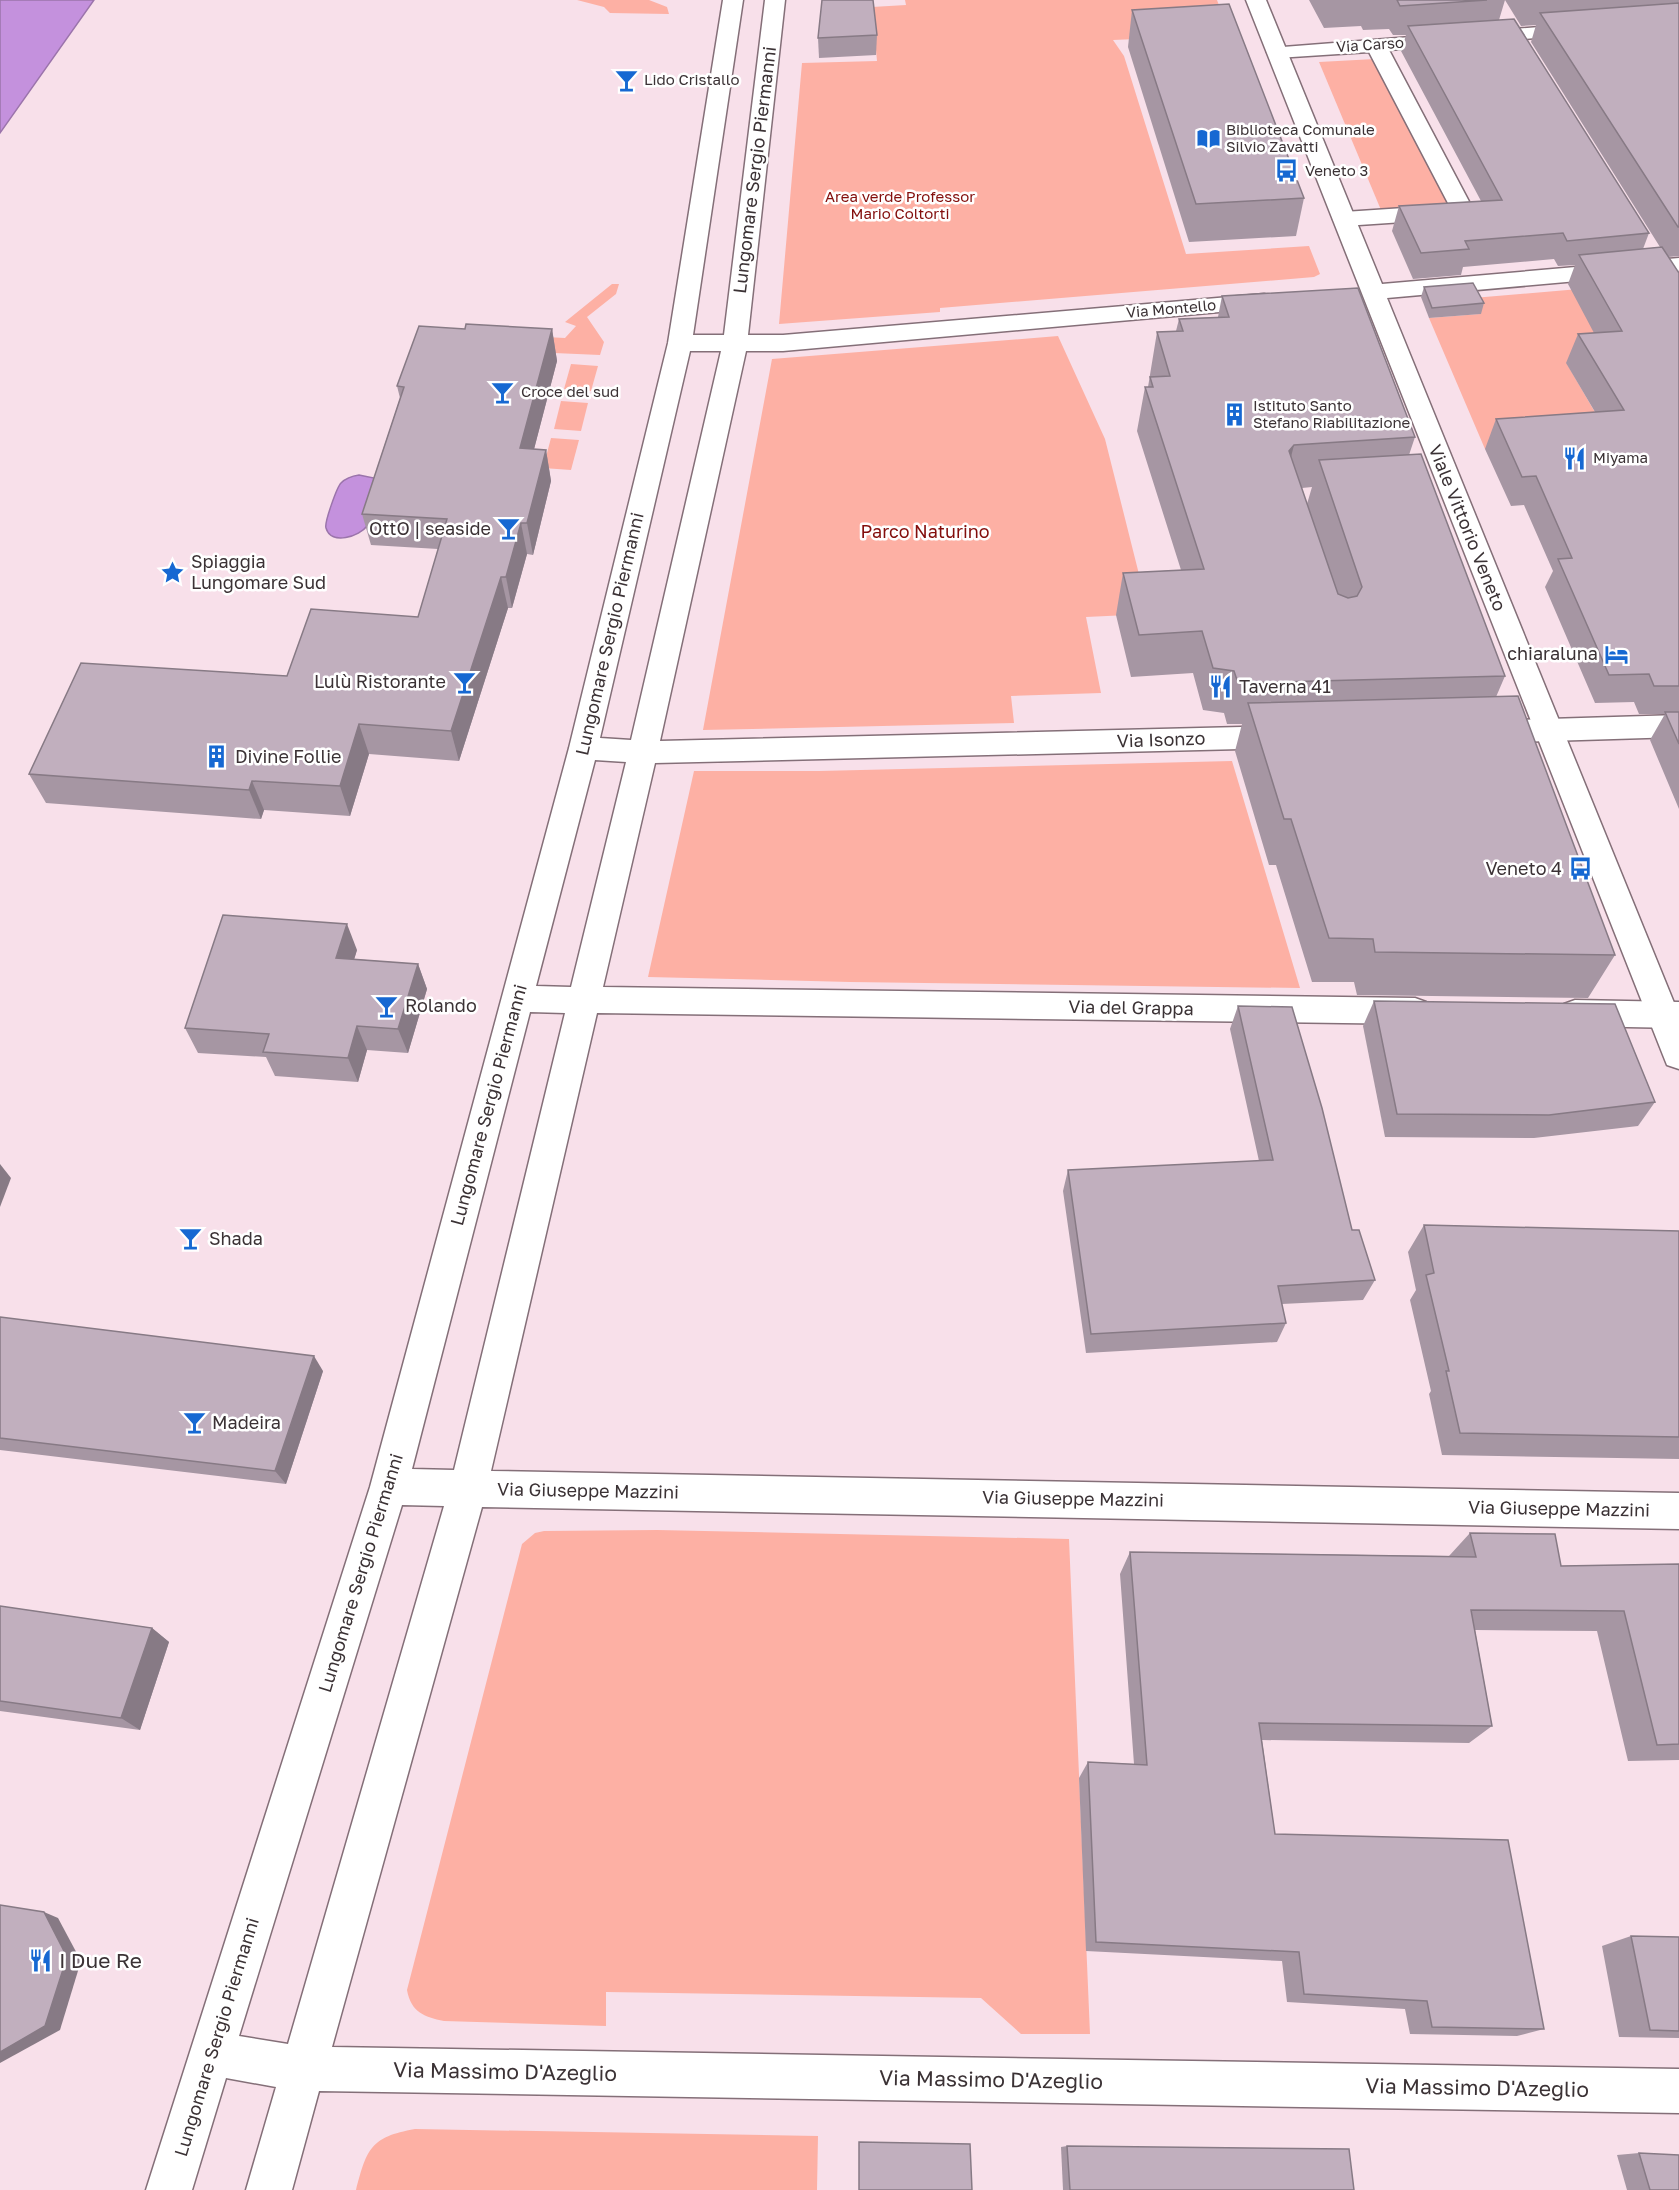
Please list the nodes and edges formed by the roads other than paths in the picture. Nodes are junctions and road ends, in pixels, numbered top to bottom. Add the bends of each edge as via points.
1 (733, 0) edge
2 (775, 0) edge
3 (1256, 0) edge
4 (1596, 29) edge
5 (1376, 45) junction
6 (1277, 52) junction
7 (1344, 219) junction
8 (1644, 245) edge
9 (1669, 273) edge
10 (1362, 293) junction
11 (1286, 299) edge
12 (680, 343) junction
13 (735, 344) junction
14 (1679, 726) edge
15 (1548, 730) junction
16 (1458, 732) edge
17 (1308, 736) edge
18 (583, 748) junction
19 (643, 752) junction
20 (517, 999) junction
21 (584, 1000) junction
22 (1449, 1012) edge
23 (1545, 1013) edge
24 (1671, 1015) edge
25 (1679, 1055) edge
26 (389, 1486) junction
27 (468, 1489) junction
28 (1679, 1511) edge
29 (212, 2054) junction
30 (303, 2069) junction
31 (1679, 2091) edge
32 (169, 2190) edge
33 (269, 2190) edge

1 - 12 street, Lungomare Sergio Piermanni
2 - 13 street, Lungomare Sergio Piermanni
3 - 6 street, Viale Vittorio Veneto
4 - 5 street, Via Carso
5 - 6 street, Via Carso
5 - 7 street via 1463,211
6 - 7 street, Viale Vittorio Veneto
7 - 10 street, Viale Vittorio Veneto
8 - 9 street
9 - 10 street
10 - 15 street, Viale Vittorio Veneto
11 - 13 street, Via Montello
12 - 13 street, Via Montello
12 - 18 street, Lungomare Sergio Piermanni
13 - 19 street, Lungomare Sergio Piermanni
14 - 15 street
15 - 16 street
15 - 24 street, Viale Vittorio Veneto
17 - 19 street, Via Isonzo
18 - 19 street, Via Isonzo
18 - 20 street, Lungomare Sergio Piermanni
19 - 21 street, Lungomare Sergio Piermanni
20 - 21 street, Via del Grappa
20 - 26 street, Lungomare Sergio Piermanni
21 - 22 street, Via del Grappa
21 - 27 street, Lungomare Sergio Piermanni
23 - 24 street
24 - 25 street, Viale Vittorio Veneto
26 - 27 street, Via Giuseppe Mazzini
26 - 29 street, Lungomare Sergio Piermanni
27 - 28 street, Via Giuseppe Mazzini
27 - 30 street, Lungomare Sergio Piermanni
29 - 30 street, Via Massimo D'Azeglio
29 - 32 street, Lungomare Sergio Piermanni
30 - 31 street, Via Massimo D'Azeglio
30 - 33 street, Lungomare Sergio Piermanni

